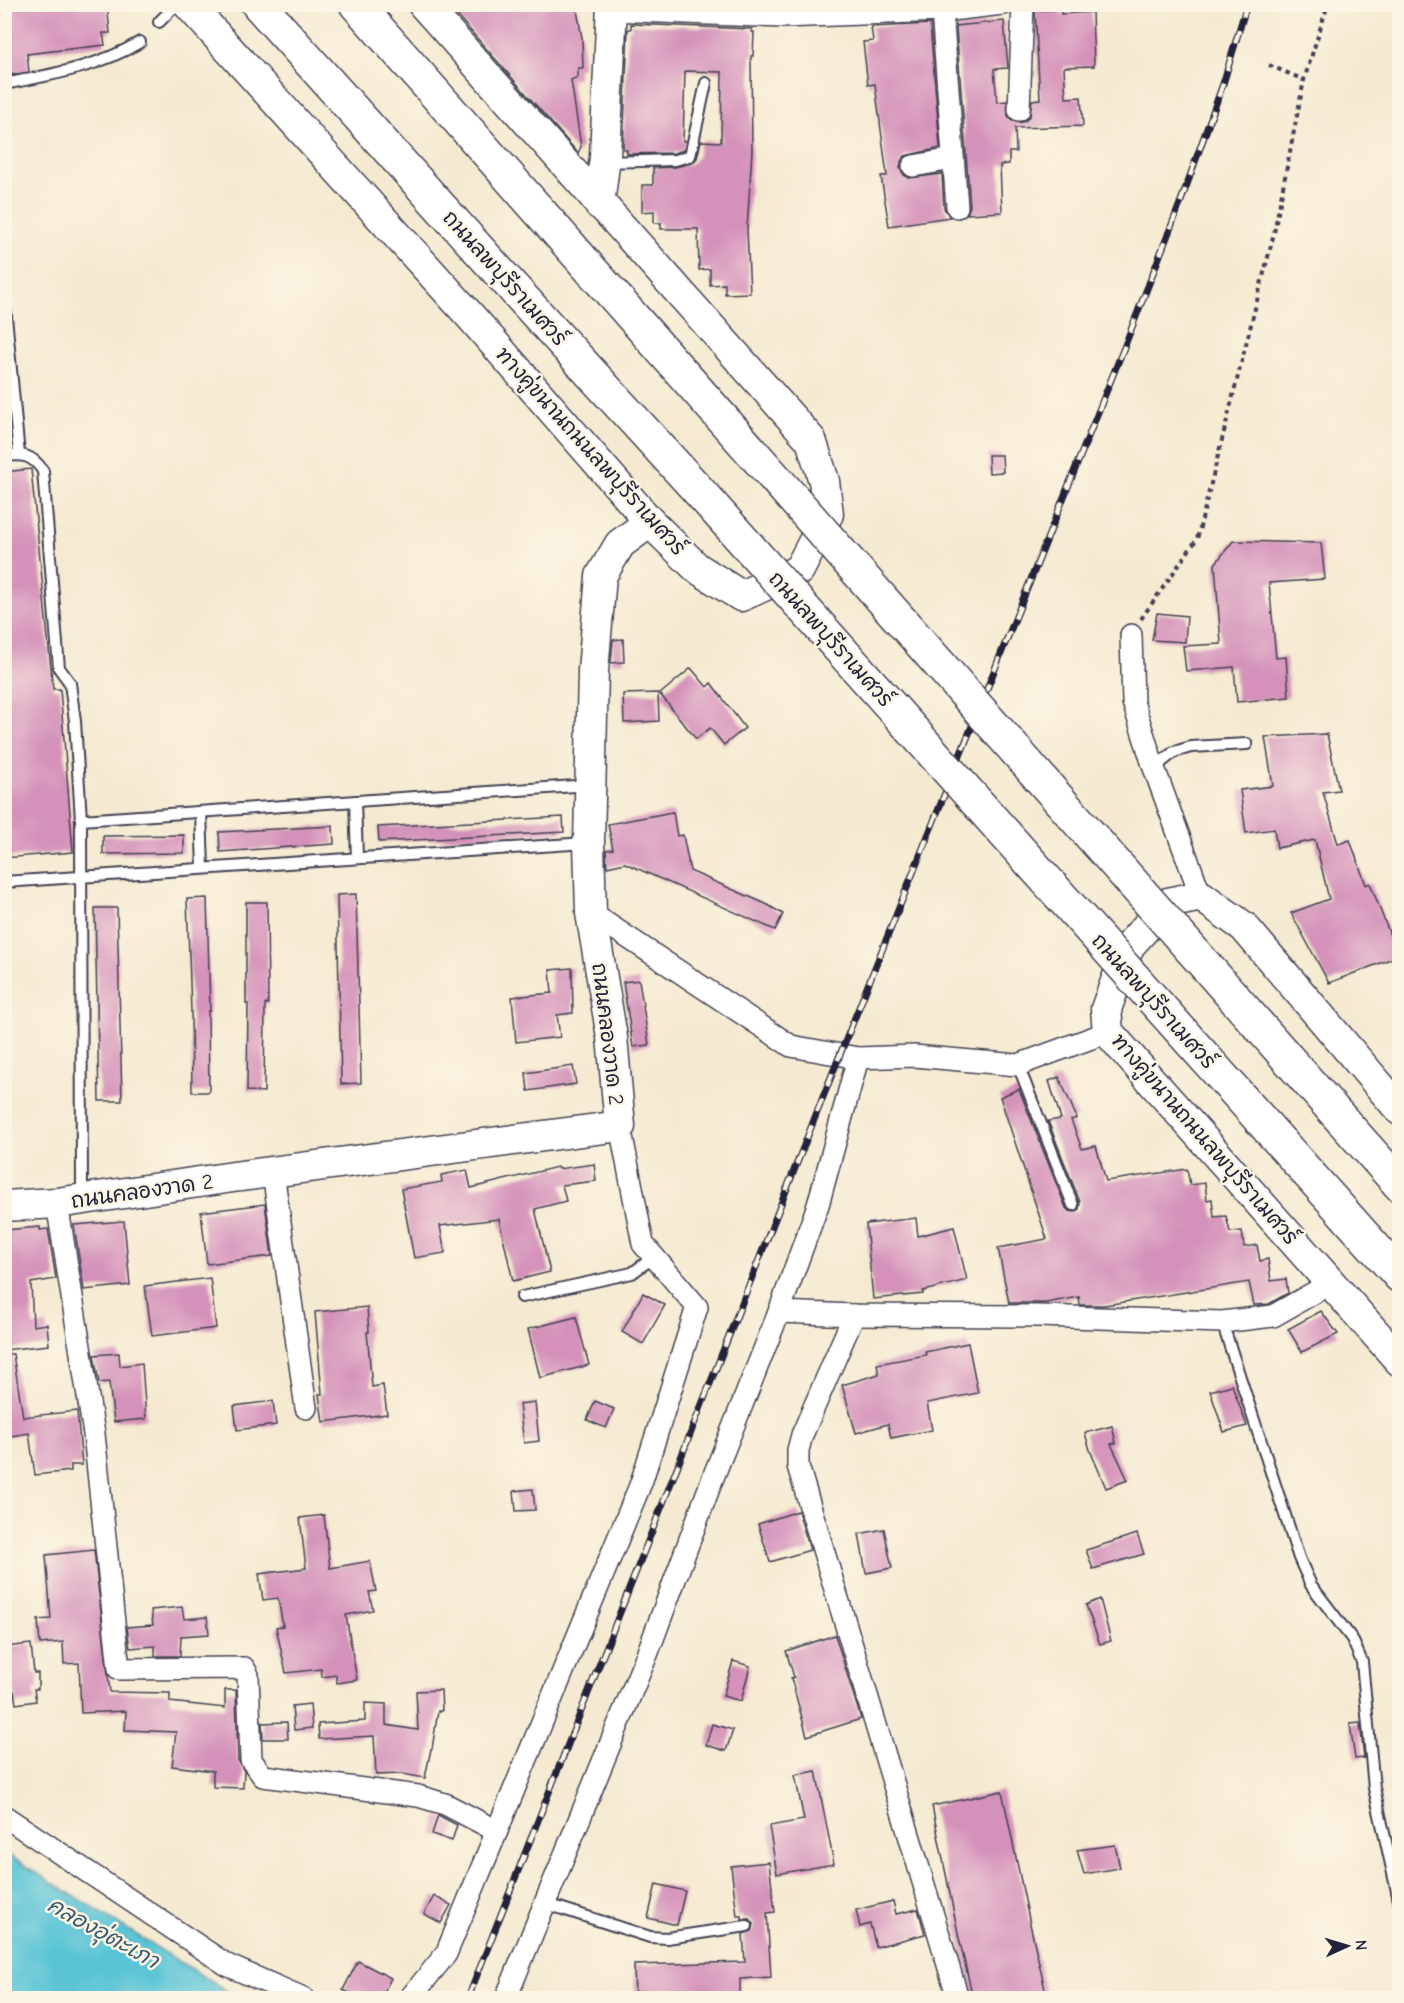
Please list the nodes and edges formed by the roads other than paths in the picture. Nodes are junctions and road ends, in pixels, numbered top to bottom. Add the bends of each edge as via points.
1 (177, 4) edge
2 (188, 4) edge
3 (258, 4) edge
4 (356, 4) edge
5 (423, 4) edge
6 (1004, 4) edge
7 (1023, 4) edge
8 (612, 7) edge
9 (780, 11) edge
10 (942, 11) junction
11 (159, 22) dead end
12 (140, 42) dead end
13 (4, 84) edge
14 (706, 84) dead end
15 (1019, 110) dead end
16 (953, 159) junction
17 (604, 162) junction
18 (913, 166) dead end
19 (599, 204) junction
20 (957, 207) dead end
21 (4, 295) edge
22 (19, 455) junction
23 (4, 456) edge
24 (650, 522) junction
25 (1131, 635) road end
26 (1247, 744) dead end
27 (1154, 768) junction
28 (590, 785) junction
29 (355, 801) junction
30 (201, 812) junction
31 (81, 820) junction
32 (589, 843) junction
33 (357, 858) junction
34 (203, 868) junction
35 (80, 876) junction
36 (4, 882) edge
37 (1200, 896) junction
38 (591, 913) junction
39 (1108, 1032) junction
40 (858, 1058) junction
41 (1018, 1065) junction
42 (1400, 1110) edge
43 (620, 1126) junction
44 (273, 1172) junction
45 (1400, 1185) edge
46 (69, 1201) junction
47 (1073, 1205) dead end
48 (4, 1206) edge
49 (654, 1257) junction
50 (1400, 1276) edge
51 (1330, 1283) junction
52 (522, 1297) dead end
53 (779, 1312) junction
54 (854, 1315) junction
55 (1222, 1322) junction
56 (1400, 1361) edge
57 (306, 1408) dead end
58 (4, 1816) edge
59 (497, 1831) junction
60 (544, 1903) junction
61 (1400, 1905) edge
62 (747, 1926) dead end
63 (303, 1998) edge
64 (410, 1998) edge
65 (506, 1998) edge
66 (958, 1998) edge

1 - 11 lane
2 - 24 main road, ทางคู่ขนานถนนลพบุรีราเมศวร์
3 - 50 main road, ถนนลพบุรีราเมศวร์, bridge
4 - 45 main road, bridge
5 - 19 main road, ทางคู่ขนานถนนลพบุรีราเมศวร์
6 - 10 street
7 - 15 street
8 - 9 street
8 - 17 main road
9 - 10 street
10 - 16 street
12 - 13 lane via 106,60
14 - 17 lane via 690,156
16 - 18 street
16 - 20 street
17 - 19 main road
19 - 24 main road, ทางคู่ขนานถนนลพบุรีราเมศวร์ via 811,440 824,481 828,513 800,570 741,596 697,568
21 - 22 lane
22 - 23 lane
22 - 31 lane via 37,462 43,471 59,668 71,691
24 - 28 main road, ถนนคลองวาด 2 via 620,544 601,576
25 - 27 street via 1133,702
26 - 27 lane via 1191,747 1174,752
27 - 37 street
28 - 29 lane
28 - 32 main road, ถนนคลองวาด 2
29 - 30 lane
29 - 33 lane
30 - 31 lane
30 - 34 lane
31 - 35 lane
32 - 33 lane
32 - 38 main road, ถนนคลองวาด 2
33 - 34 lane
34 - 35 lane
35 - 36 lane
35 - 46 lane
37 - 39 main road, ทางคู่ขนานถนนลพบุรีราเมศวร์ via 1168,903 1129,946 1106,1009
37 - 42 main road via 1244,927
38 - 40 street via 791,1046
38 - 43 main road, ถนนคลองวาด 2 via 612,1037
39 - 41 street
39 - 51 main road, ทางคู่ขนานถนนลพบุรีราเมศวร์
40 - 41 street via 914,1056
40 - 53 street via 818,1205
41 - 47 lane
43 - 44 main road, ถนนคลองวาด 2
43 - 49 street via 643,1244
44 - 46 main road, ถนนคลองวาด 2
44 - 57 street
46 - 48 main road, ถนนคลองวาด 2
46 - 59 street via 119,1669 244,1668 248,1675 251,1760 263,1776 418,1796 445,1804
49 - 52 lane via 632,1273
49 - 59 street via 697,1307 641,1483
51 - 55 street via 1273,1316
51 - 56 main road, ทางคู่ขนานถนนลพบุรีราเมศวร์
53 - 54 street
53 - 60 street via 648,1652
54 - 55 street
54 - 66 street via 802,1435 798,1466
55 - 61 lane via 1299,1558 1311,1586 1352,1639 1362,1662 1374,1788
58 - 63 street via 227,1965
59 - 64 street via 446,1954
60 - 62 lane via 650,1937
60 - 65 street

